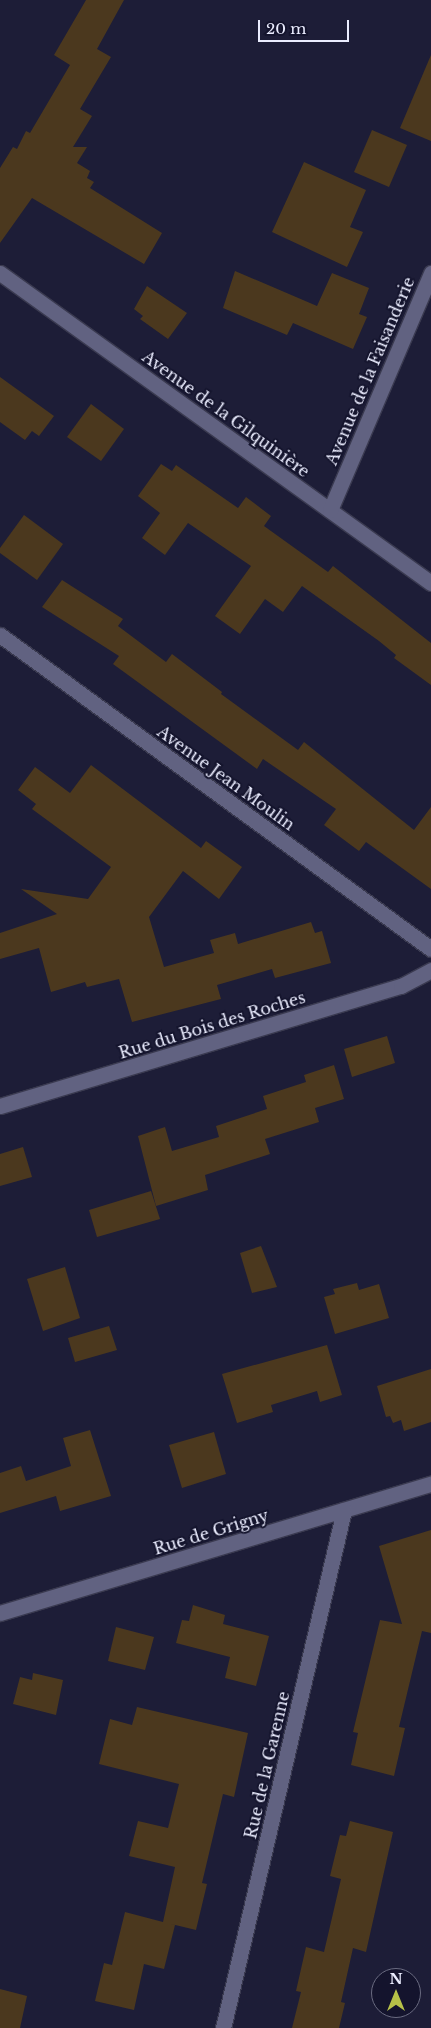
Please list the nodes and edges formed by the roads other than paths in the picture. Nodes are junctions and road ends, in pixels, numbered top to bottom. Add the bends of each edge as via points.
1 (0, 273) edge
2 (431, 273) edge
3 (330, 510) junction
4 (431, 583) edge
5 (0, 634) edge
6 (431, 949) edge
7 (431, 970) edge
8 (0, 1106) edge
9 (431, 1484) edge
10 (344, 1510) junction
11 (0, 1613) edge
12 (223, 2028) edge

1 - 3 street, Avenue de la Gilquinière
2 - 3 street, Avenue de la Faisanderie
3 - 4 street, Avenue de la Gilquinière
5 - 6 street, Avenue Jean Moulin
7 - 8 street, Rue du Bois des Roches via 401,986
9 - 10 street, Rue de Grigny
10 - 11 street, Rue de Grigny
10 - 12 street, Rue de la Garenne

